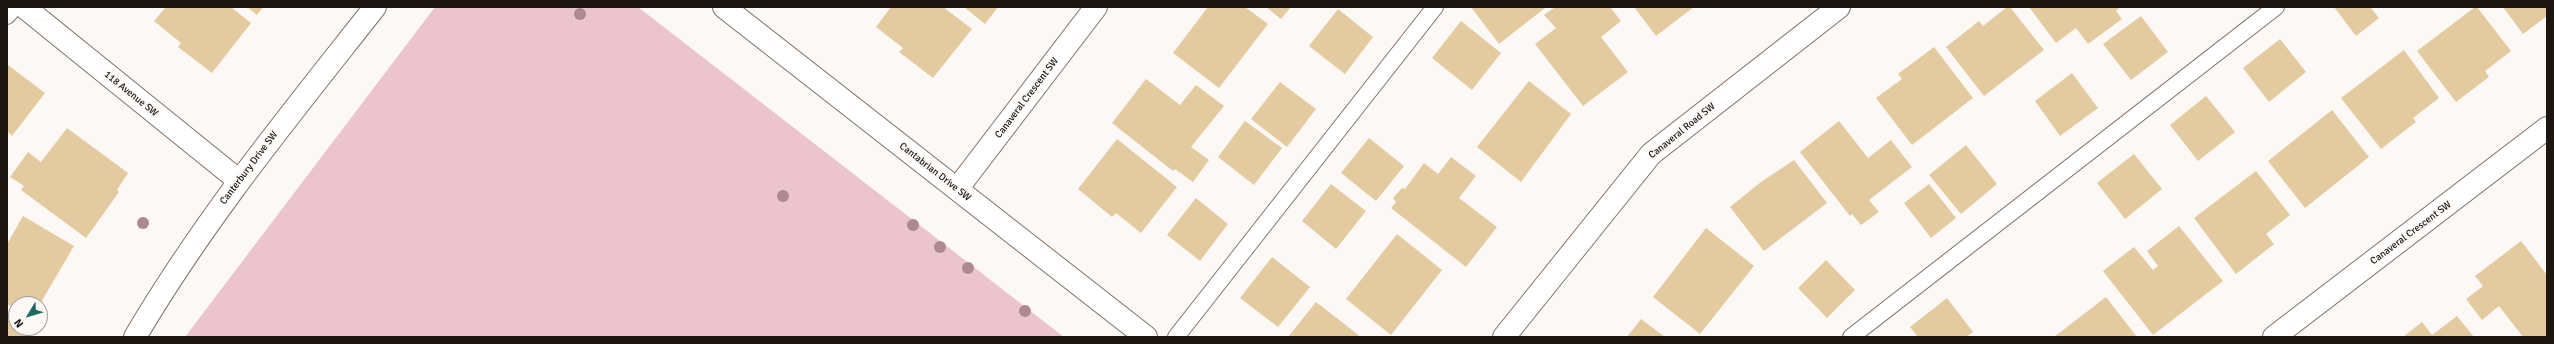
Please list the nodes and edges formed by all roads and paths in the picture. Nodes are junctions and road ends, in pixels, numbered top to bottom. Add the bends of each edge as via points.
1 (15, 7) edge
2 (24, 7) edge
3 (375, 7) edge
4 (1096, 7) edge
5 (1435, 7) edge
6 (1839, 7) edge
7 (2276, 7) edge
8 (734, 10) edge
9 (7, 16) edge
10 (2547, 128) edge
11 (238, 180) junction
12 (958, 189) junction
13 (135, 337) edge
14 (1146, 337) edge
15 (1176, 337) edge
16 (1504, 337) edge
17 (1851, 337) edge
18 (2274, 337) edge

1 - 9 lane
2 - 11 street, 118 Avenue SW
3 - 11 street, Canterbury Drive SW
4 - 12 street, Canaveral Crescent SW
5 - 15 lane
6 - 16 street, Canaveral Road SW via 1651,154
7 - 17 lane
8 - 12 street, Cantabrian Drive SW
10 - 18 street, Canaveral Crescent SW
11 - 13 street, Canterbury Drive SW via 169,279
12 - 14 street, Cantabrian Drive SW

